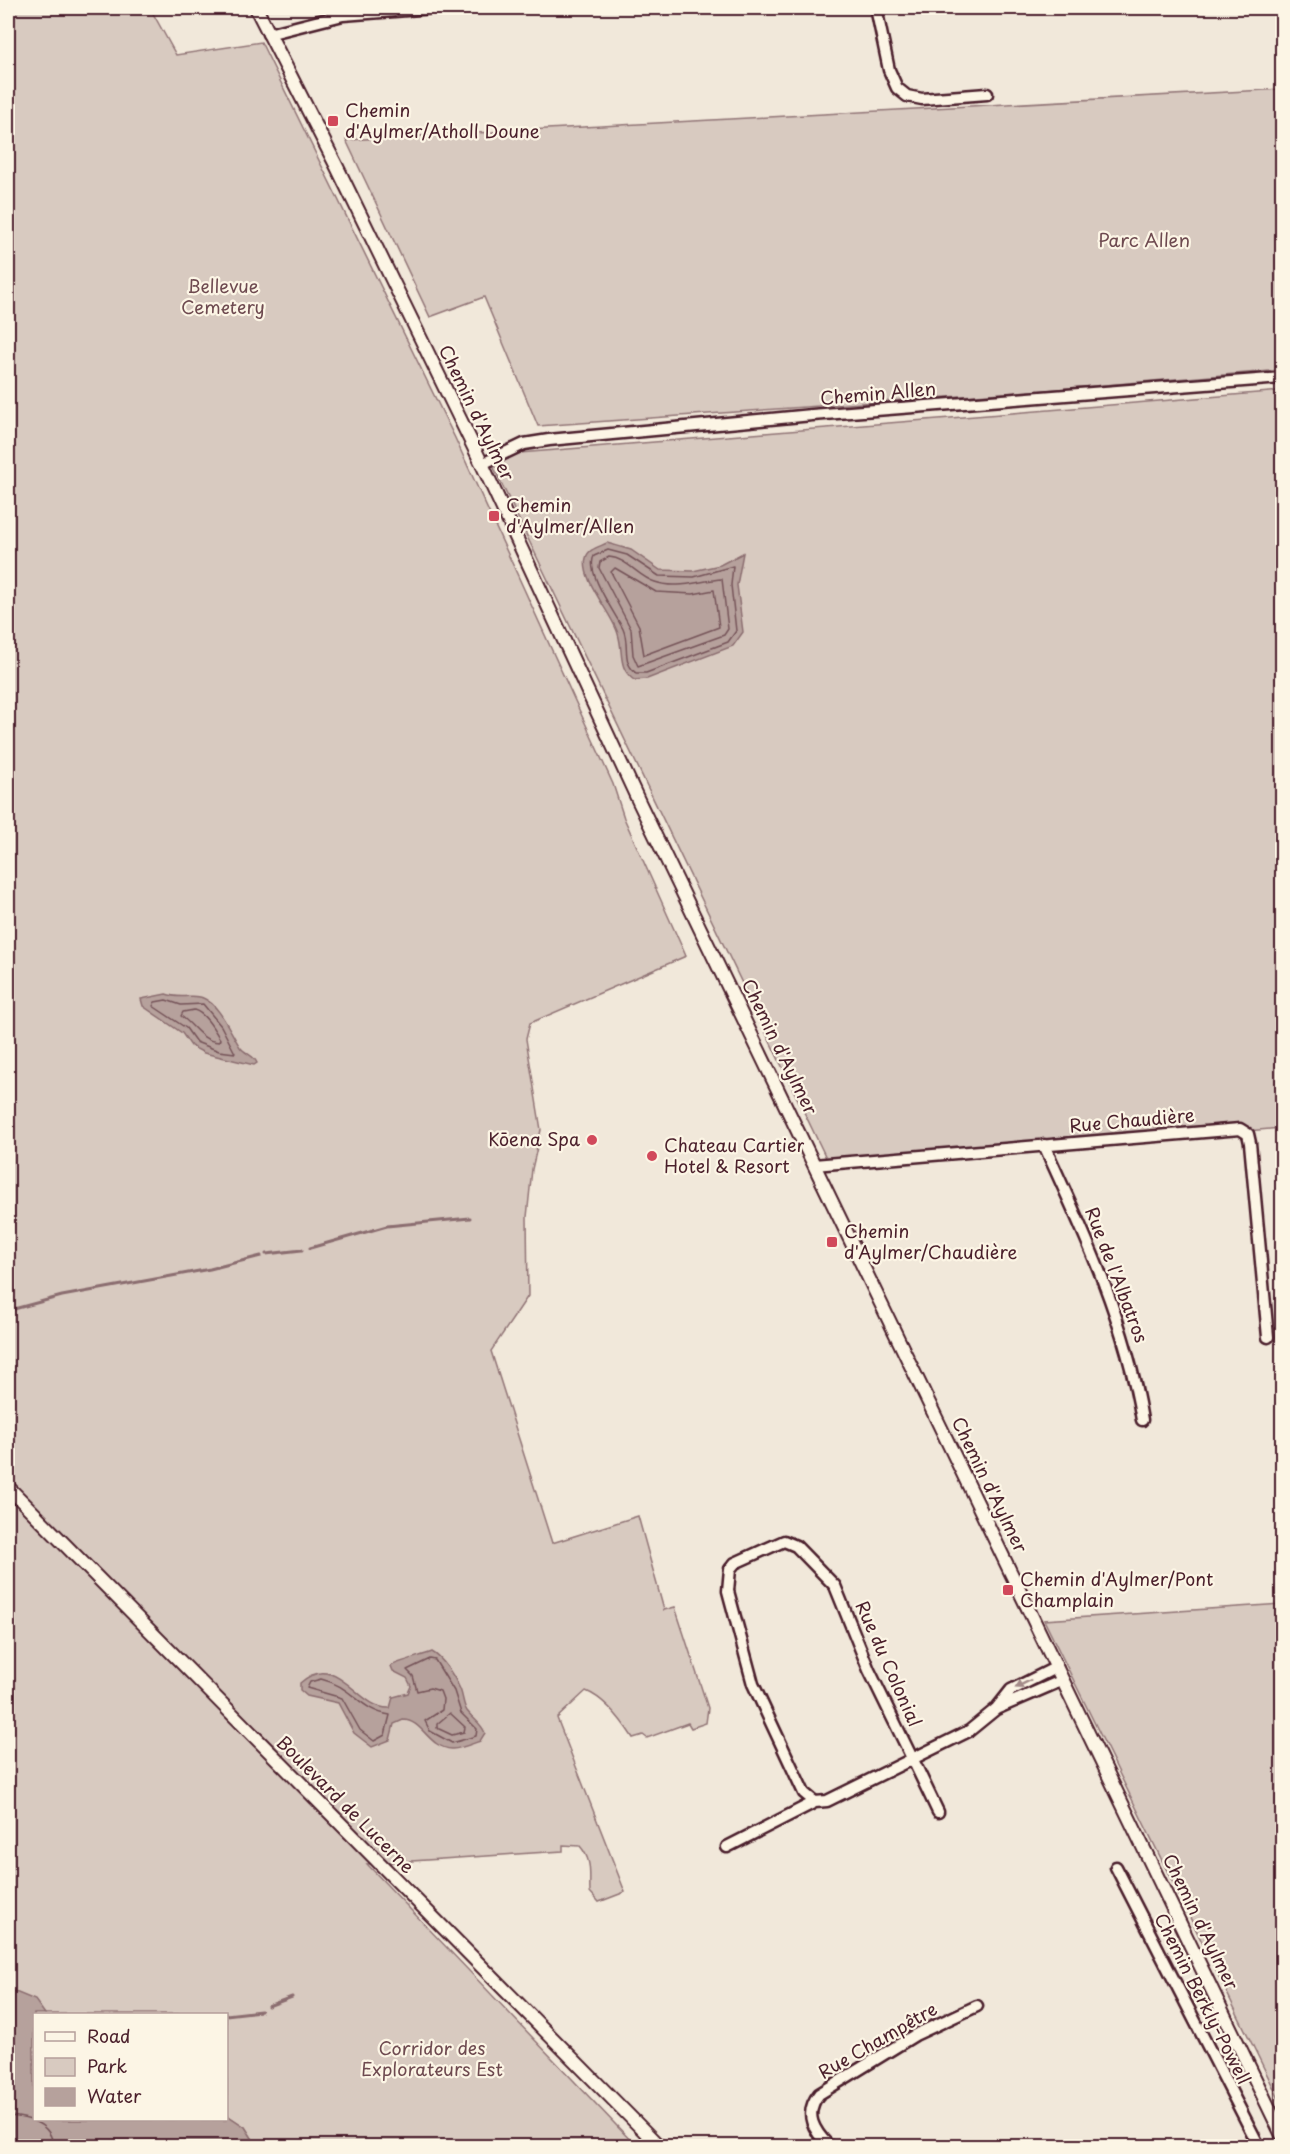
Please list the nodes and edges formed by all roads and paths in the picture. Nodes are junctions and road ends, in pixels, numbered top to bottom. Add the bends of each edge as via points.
1 (256, 8) edge
2 (433, 8) edge
3 (876, 8) edge
4 (268, 34) junction
5 (987, 94) dead end
6 (1282, 378) edge
7 (482, 464) junction
8 (1044, 1145) junction
9 (814, 1165) junction
10 (1268, 1337) dead end
11 (1142, 1420) dead end
12 (8, 1487) edge
13 (1057, 1667) junction
14 (1063, 1680) junction
15 (996, 1709) junction
16 (913, 1760) junction
17 (815, 1802) junction
18 (938, 1812) dead end
19 (726, 1847) dead end
20 (1116, 1867) dead end
21 (977, 2006) dead end
22 (1282, 2135) edge
23 (659, 2146) edge
24 (829, 2146) edge
25 (1259, 2146) edge

1 - 4 main road, Chemin d'Aylmer
2 - 4 street via 343,15
3 - 5 street via 889,70 897,88 907,96 922,99
4 - 7 main road, Chemin d'Aylmer
6 - 7 street, Chemin Allen via 549,440 524,444
7 - 9 main road, Chemin d'Aylmer
8 - 9 street, Rue Chaudière
8 - 10 street, Rue Chaudière via 1240,1128 1248,1134
8 - 11 street, Rue de l'Albatros via 1112,1300
9 - 13 main road, Chemin d'Aylmer
12 - 23 main road, Boulevard de Lucerne
13 - 14 main road, Chemin d'Aylmer
13 -> 15 street via 1011,1690
14 - 15 street
14 - 22 main road, Chemin d'Aylmer
15 - 16 street via 969,1731
16 - 17 street
16 - 17 street, Rue du Colonial via 832,1581 790,1543 777,1543 735,1563 727,1581 757,1695 804,1793
16 - 18 street, Rue du Colonial
17 - 19 street
20 - 25 street, Chemin Berkly-Powell
21 - 24 street, Rue Champêtre via 915,2035 819,2094 810,2117 815,2131

